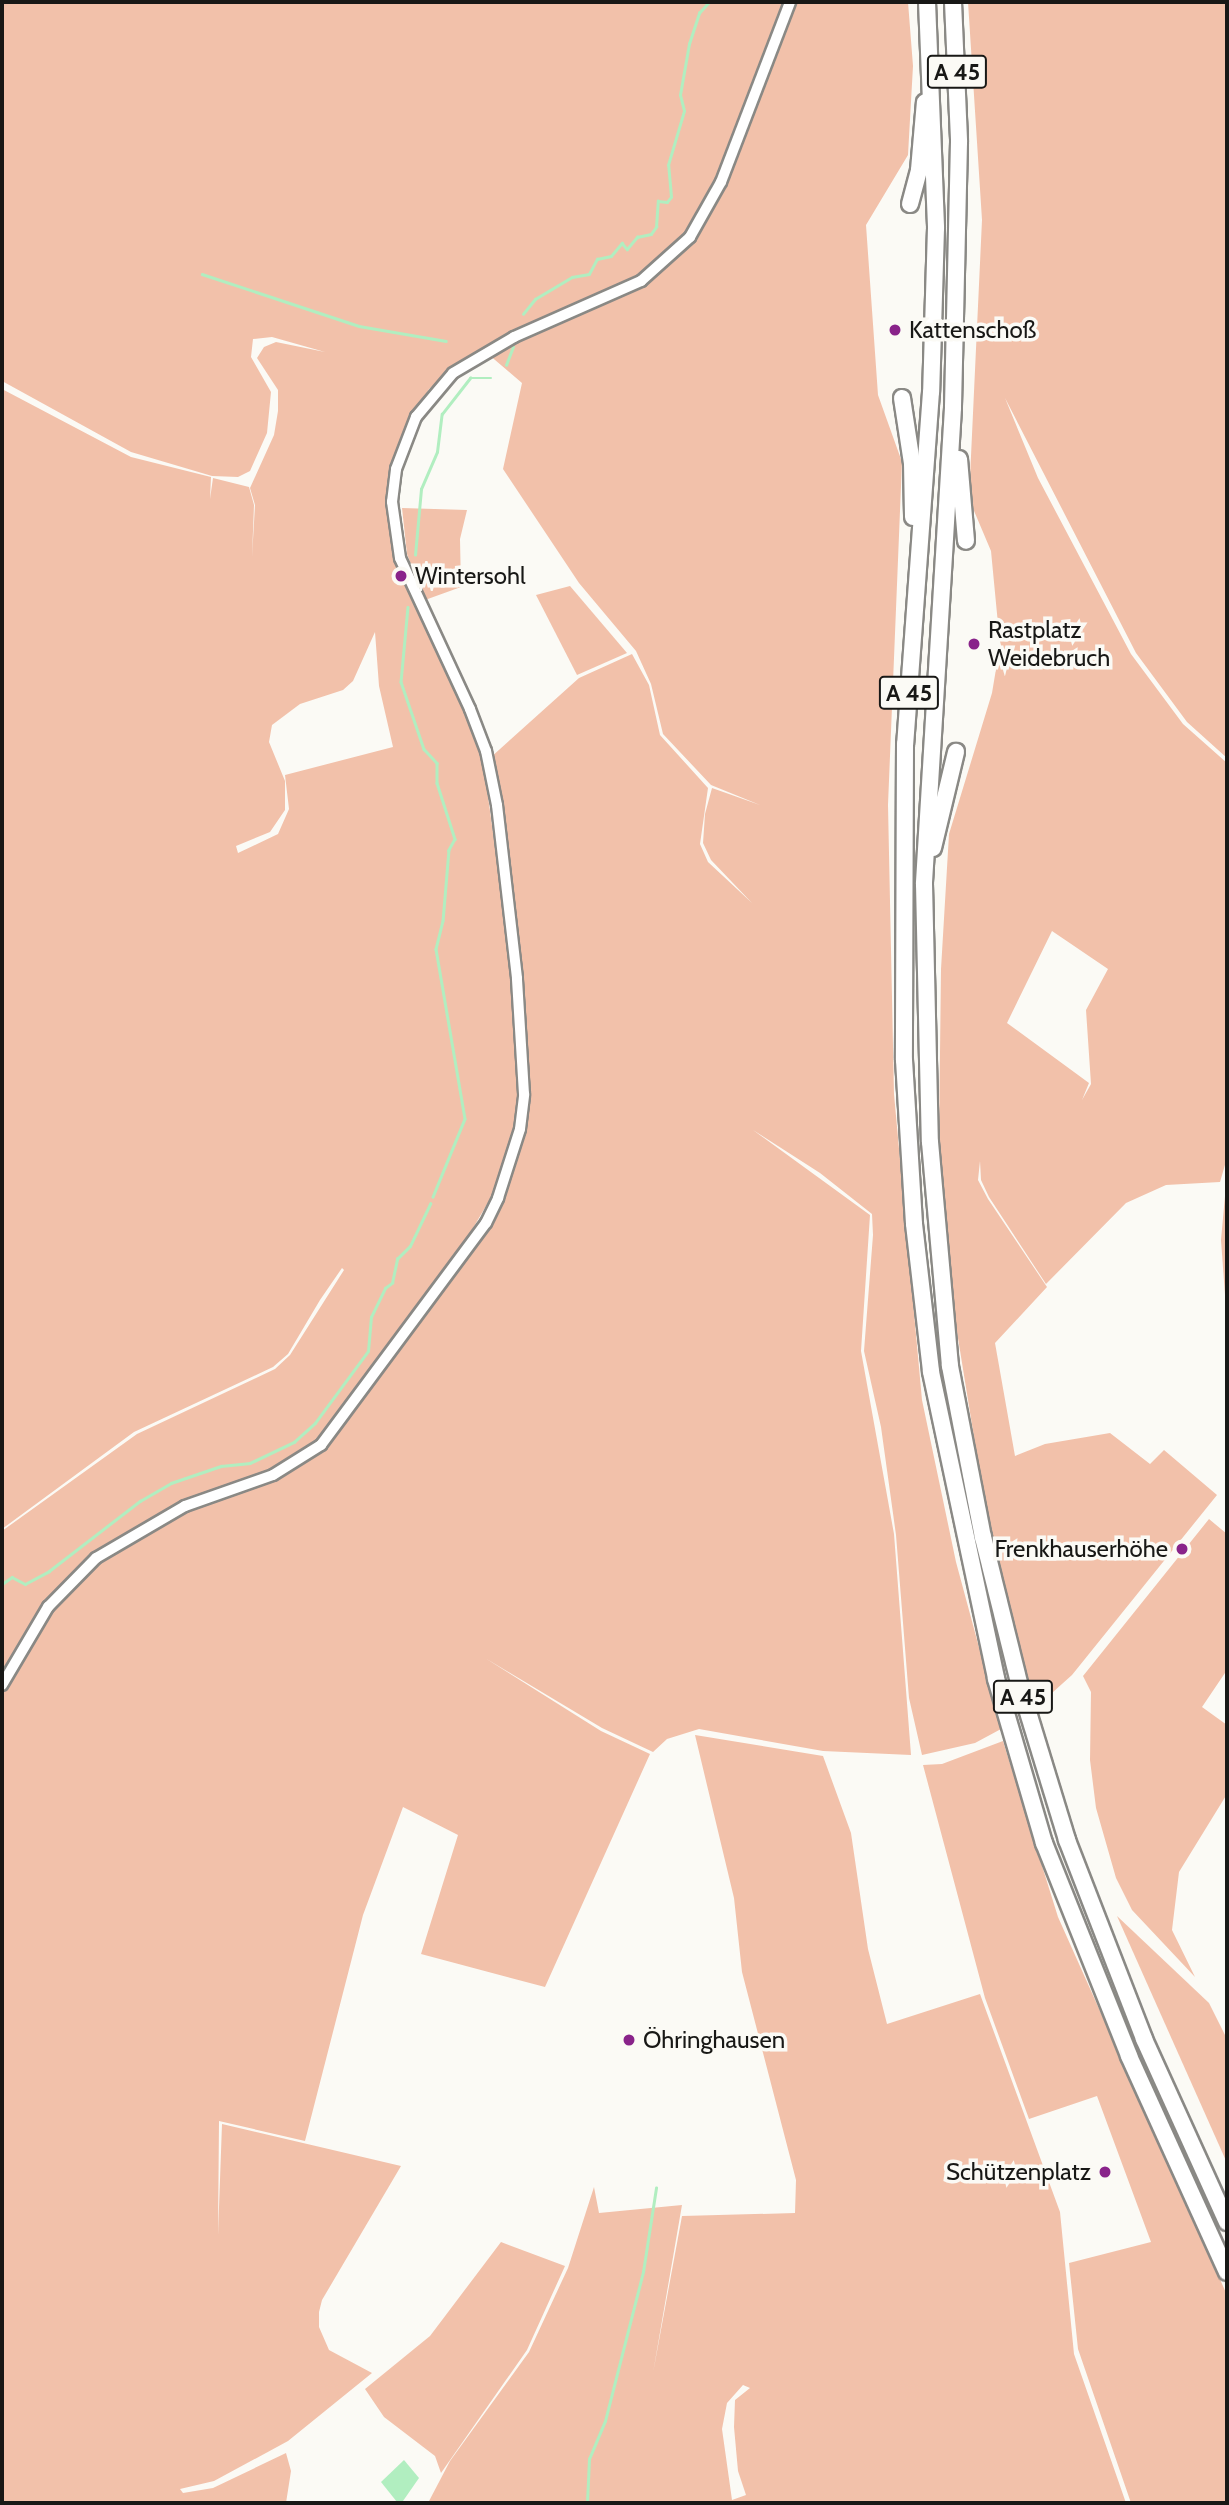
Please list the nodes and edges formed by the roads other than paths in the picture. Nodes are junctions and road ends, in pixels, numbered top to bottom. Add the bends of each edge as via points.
1 (790, 2) edge
2 (927, 2) edge
3 (953, 2) edge
4 (933, 79) junction
5 (910, 204) dead end
6 (902, 398) dead end
7 (953, 408) junction
8 (966, 541) dead end
9 (918, 553) junction
10 (956, 752) dead end
11 (924, 884) junction
12 (2, 1685) edge
13 (1227, 2222) edge
14 (1227, 2272) edge

1 - 12 street via 721,182 690,237 641,281 468,363 433,392 404,439 393,512 400,558 486,751 497,805 523,1052 524,1094 512,1160 486,1223 321,1445 273,1475 186,1506 96,1558 48,1607
2 - 4 highway, A 45
3 - 7 highway, A 45 via 959,142
4 - 5 highway via 925,102 919,170
4 - 9 highway, A 45 via 934,304
6 - 9 highway
7 - 8 highway
7 - 11 highway, A 45
9 - 14 highway, A 45 via 905,744 904,1060 914,1224 931,1372 996,1679 1044,1843 1129,2056
10 - 11 highway
11 - 13 highway, A 45 via 930,1142 950,1366 983,1538 1020,1686 1067,1840 1144,2039

